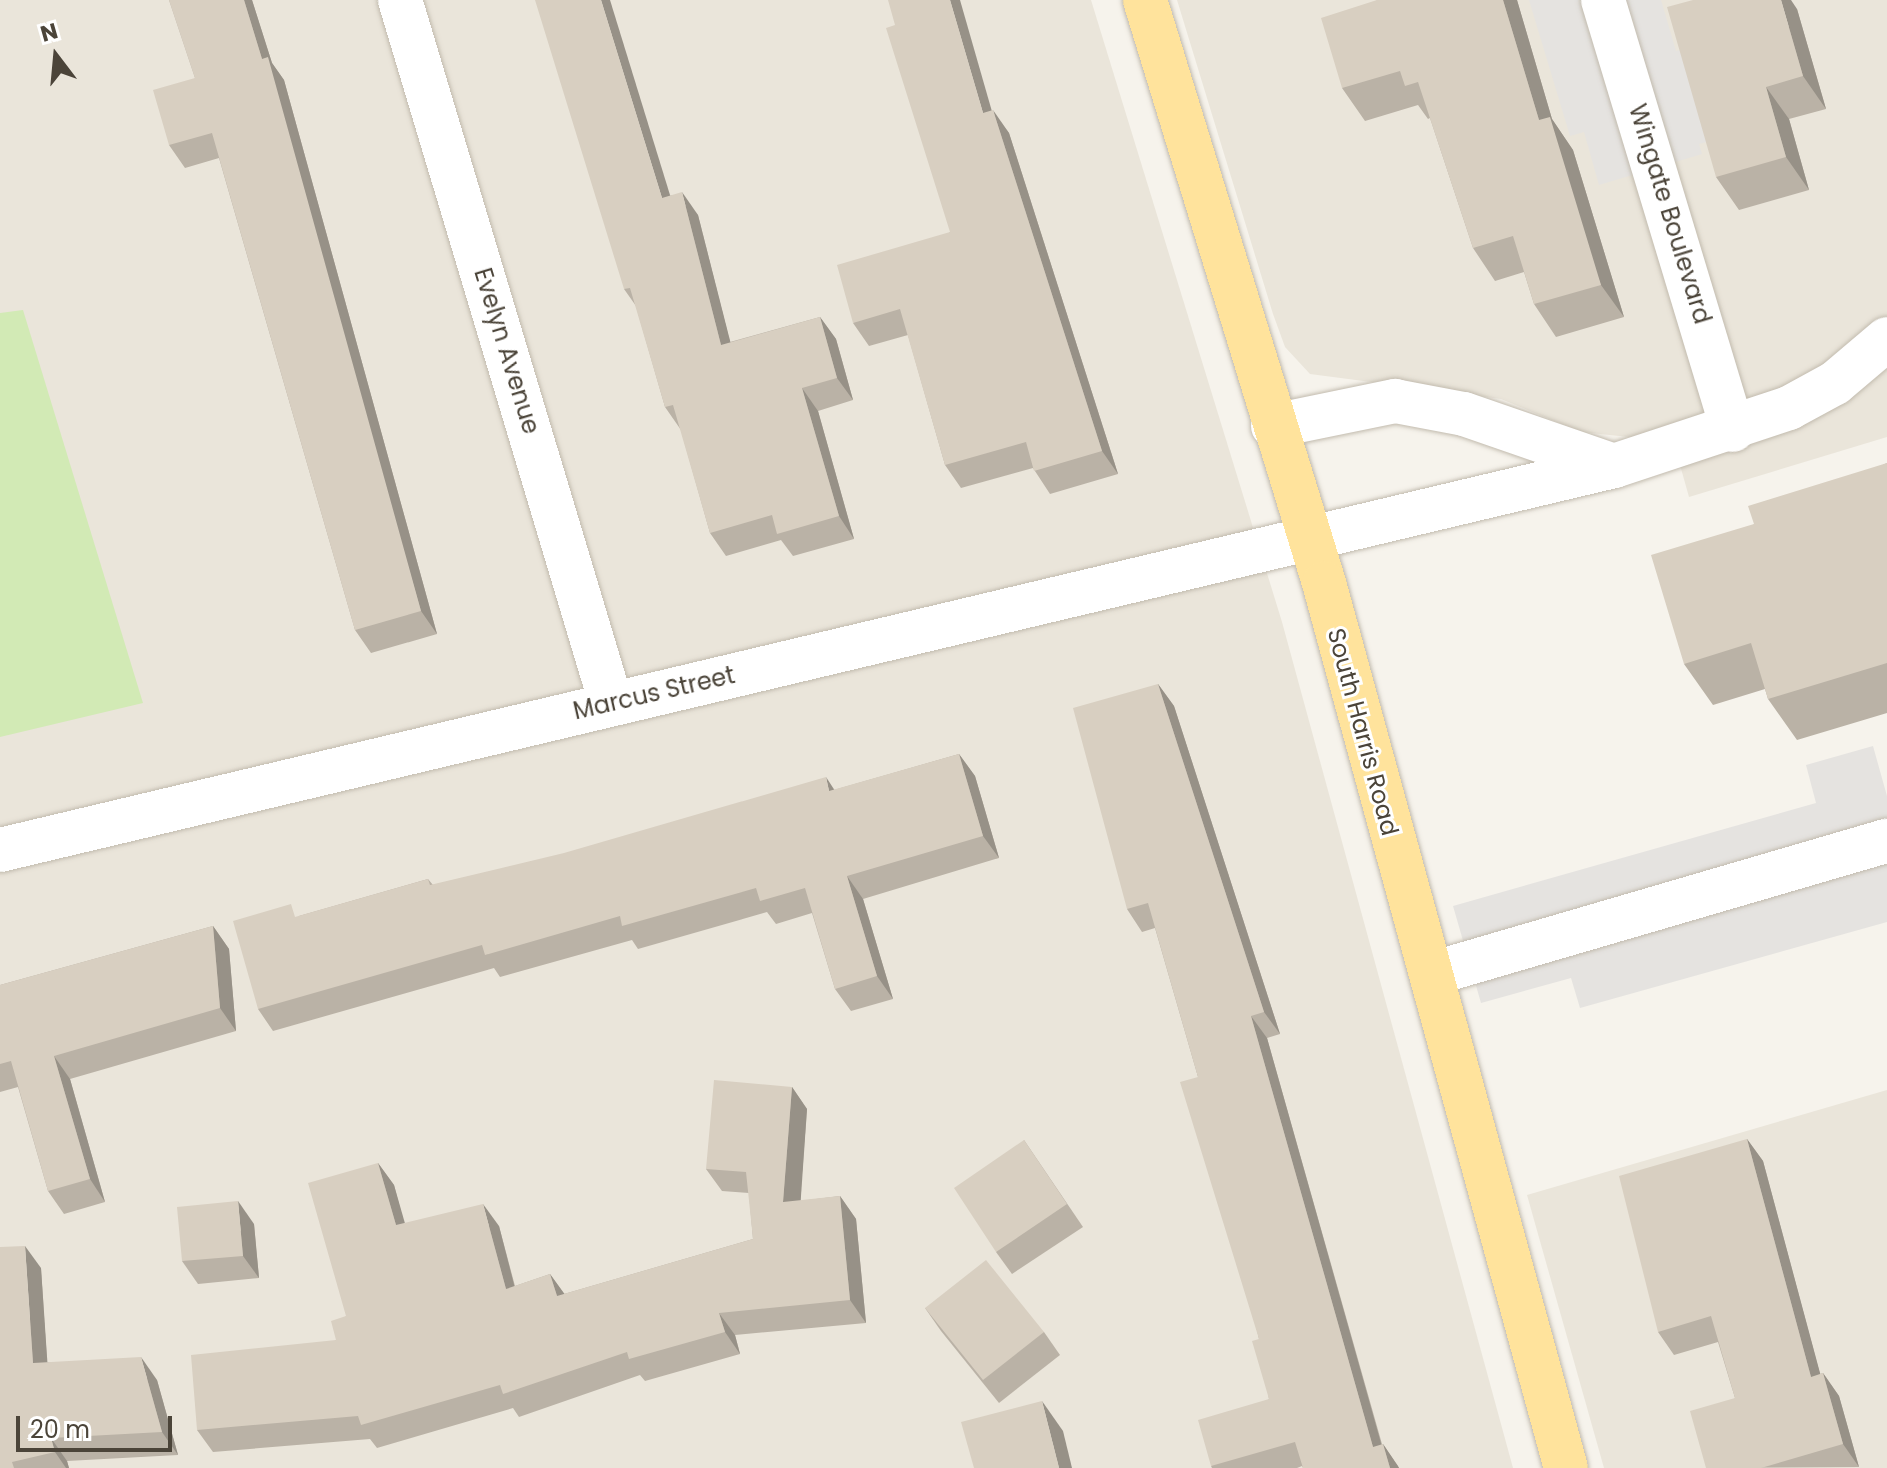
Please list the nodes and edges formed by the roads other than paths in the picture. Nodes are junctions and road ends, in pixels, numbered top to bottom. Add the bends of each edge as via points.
1 (400, 0) edge
2 (1145, 0) edge
3 (1603, 0) edge
4 (1887, 339) edge
5 (1273, 426) junction
6 (1733, 430) junction
7 (1614, 466) junction
8 (1308, 536) junction
9 (611, 703) junction
10 (1887, 841) edge
11 (0, 850) edge
12 (1431, 974) junction
13 (1566, 1468) edge

1 - 9 street, Evelyn Avenue
2 - 5 main road, South Harris Road
3 - 6 street, Wingate Boulevard
4 - 6 street via 1835,383
5 - 7 street via 1395,401 1464,414
5 - 8 main road, South Harris Road
6 - 7 street
7 - 8 street
8 - 9 street, Marcus Street
8 - 12 main road, South Harris Road
9 - 11 street, Marcus Street
10 - 12 street
12 - 13 main road, South Harris Road

